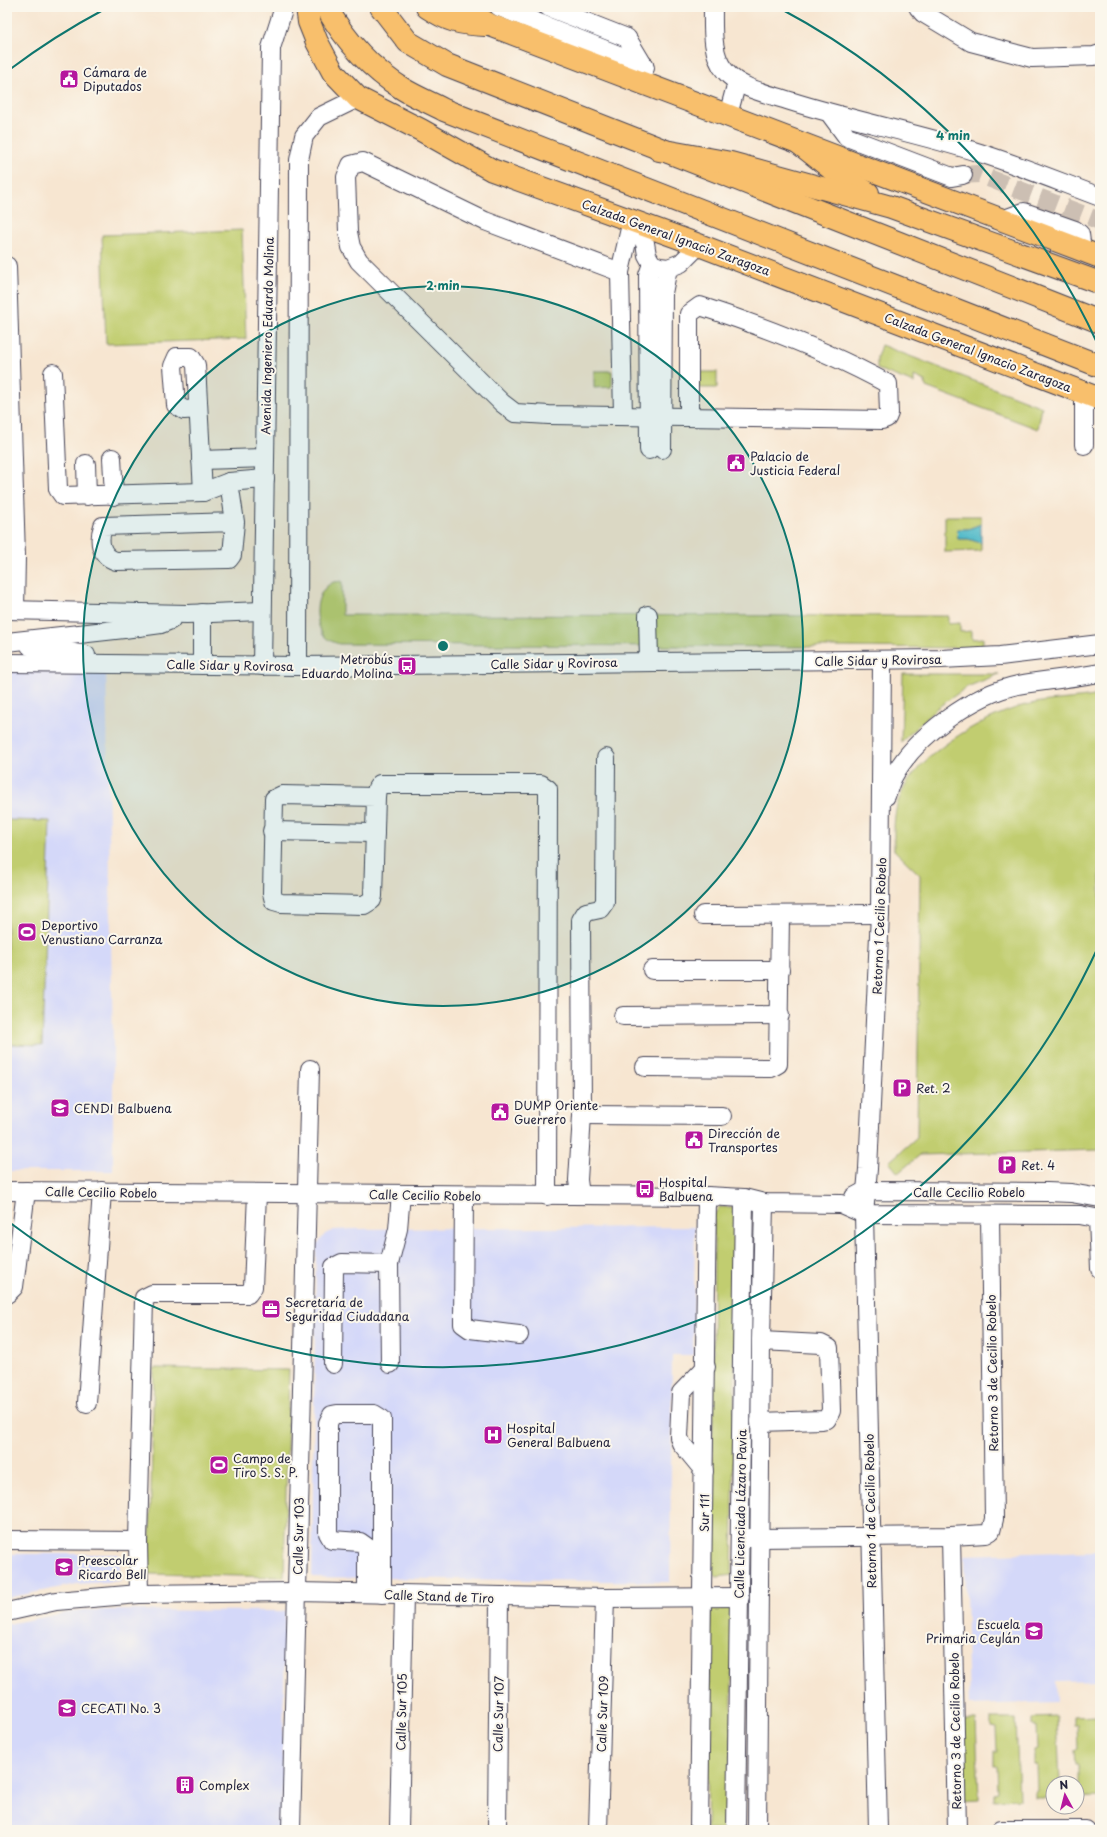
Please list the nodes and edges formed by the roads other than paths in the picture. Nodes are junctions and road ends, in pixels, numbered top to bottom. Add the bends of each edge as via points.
1 (284, 7) edge
2 (306, 7) edge
3 (326, 7) edge
4 (427, 7) edge
5 (461, 7) edge
6 (548, 7) edge
7 (713, 7) edge
8 (918, 7) edge
9 (382, 8) edge
10 (494, 16) edge
11 (1100, 54) edge
12 (644, 65) junction
13 (737, 82) junction
14 (653, 87) junction
15 (358, 98) junction
16 (830, 114) junction
17 (728, 115) junction
18 (799, 143) junction
19 (659, 150) junction
20 (963, 175) tunnel mouth
21 (1100, 196) edge
22 (891, 207) junction
23 (632, 220) junction
24 (699, 244) junction
25 (1091, 254) edge
26 (7, 266) edge
27 (660, 266) junction
28 (620, 272) junction
29 (1100, 283) edge
30 (1100, 322) edge
31 (1100, 366) edge
32 (53, 373) dead end
33 (1092, 396) edge
34 (198, 408) dead end
35 (623, 416) junction
36 (655, 416) junction
37 (689, 417) junction
38 (1084, 445) dead end
39 (656, 450) dead end
40 (112, 458) dead end
41 (265, 458) junction
42 (200, 460) junction
43 (86, 464) dead end
44 (265, 479) junction
45 (229, 482) junction
46 (203, 492) junction
47 (87, 496) junction
48 (114, 496) junction
49 (235, 522) junction
50 (11, 610) edge
51 (262, 611) junction
52 (195, 614) junction
53 (653, 615) dead end
54 (7, 642) edge
55 (1100, 644) edge
56 (882, 660) junction
57 (654, 662) junction
58 (7, 663) edge
59 (143, 664) junction
60 (202, 665) junction
61 (262, 666) junction
62 (298, 666) junction
63 (1100, 673) edge
64 (606, 758) dead end
65 (376, 797) junction
66 (882, 807) junction
67 (272, 831) junction
68 (375, 833) junction
69 (880, 914) junction
70 (703, 915) dead end
71 (780, 915) junction
72 (652, 970) dead end
73 (780, 970) junction
74 (780, 1015) junction
75 (623, 1016) dead end
76 (645, 1067) dead end
77 (310, 1069) dead end
78 (582, 1115) junction
79 (722, 1116) dead end
80 (7, 1191) edge
81 (26, 1191) junction
82 (102, 1191) junction
83 (865, 1191) junction
84 (1047, 1192) junction
85 (257, 1194) junction
86 (306, 1194) junction
87 (401, 1194) junction
88 (580, 1195) junction
89 (464, 1196) junction
90 (547, 1196) junction
91 (707, 1196) junction
92 (744, 1198) junction
93 (1100, 1198) edge
94 (764, 1203) junction
95 (841, 1204) junction
96 (864, 1214) junction
97 (990, 1215) junction
98 (1046, 1215) junction
99 (1099, 1219) edge
100 (389, 1264) junction
101 (12, 1267) edge
102 (1100, 1269) edge
103 (7, 1294) edge
104 (519, 1335) dead end
105 (761, 1341) junction
106 (333, 1364) dead end
107 (390, 1364) dead end
108 (706, 1368) junction
109 (87, 1403) dead end
110 (760, 1422) junction
111 (704, 1471) junction
112 (952, 1536) junction
113 (871, 1537) junction
114 (740, 1538) junction
115 (761, 1538) junction
116 (7, 1540) edge
117 (138, 1541) junction
118 (297, 1592) junction
119 (139, 1594) junction
120 (374, 1594) junction
121 (404, 1595) junction
122 (499, 1597) junction
123 (740, 1597) junction
124 (605, 1598) junction
125 (702, 1598) junction
126 (7, 1612) edge
127 (291, 1830) edge
128 (399, 1830) edge
129 (497, 1830) edge
130 (598, 1830) edge
131 (699, 1830) edge
132 (736, 1830) edge
133 (758, 1830) edge
134 (878, 1830) edge
135 (957, 1830) edge
136 (1001, 1830) edge
137 (1086, 1830) edge

1 - 41 street, Avenida Ingeniero Eduardo Molina via 271,48
2 - 15 main road, Calzada General Ignacio Zaragoza via 317,42 333,72
3 - 31 main road via 343,34 379,71 403,89 444,110
4 - 10 main road via 444,18 461,24
5 - 10 main road
6 - 12 street via 627,38
7 - 13 street via 717,55 724,71
8 - 11 street via 923,13 971,42 1032,58
9 - 19 main road via 408,42 447,65
10 - 12 street
10 - 14 main road
12 - 14 street
13 - 16 street
13 - 17 street
14 - 17 main road
15 - 23 main road, Calzada General Ignacio Zaragoza via 492,170
15 - 62 street via 320,116 304,136 299,160
16 - 20 street via 847,137 952,177
16 - 21 street via 980,153
17 - 18 main road
18 - 22 main road via 842,177
18 - 25 main road
19 - 22 main road via 731,163
19 - 30 main road
22 - 29 main road
23 - 24 main road, Calzada General Ignacio Zaragoza
23 - 27 street via 645,243 647,255
23 - 28 street
24 - 27 street via 681,263
24 - 33 main road, Calzada General Ignacio Zaragoza
26 - 50 street via 16,556
27 - 36 street via 663,293
28 - 35 street
28 - 35 street via 485,221 363,162 351,165 346,177 348,232 351,247 359,261 502,403 515,413
32 - 47 street via 58,489 63,496
33 - 38 street
34 - 42 street
35 - 36 street
36 - 37 street
36 - 39 street
37 - 37 street via 689,314 700,306 774,331 852,365 888,384 889,413 887,418 882,420
40 - 48 street
41 - 42 street
41 - 44 street, Avenida Ingeniero Eduardo Molina
42 - 46 street
43 - 47 street
44 - 45 street
44 - 51 street, Avenida Ingeniero Eduardo Molina
45 - 46 street
45 - 49 street
46 - 48 street
47 - 48 street
49 - 49 street via 103,526 102,551 107,558 116,561 229,559 232,555
50 - 52 street
51 - 52 street
51 - 61 street, Avenida Ingeniero Eduardo Molina
52 - 54 street via 161,624
52 - 60 street
53 - 57 street
54 - 59 street
55 - 56 street, Calle Sidar y Rovirosa via 1000,656
56 - 57 street, Calle Sidar y Rovirosa
56 - 66 street, Retorno 1 Cecilio Robelo
57 - 62 street, Calle Sidar y Rovirosa
58 - 59 street, Calle Sidar y Rovirosa
59 - 60 street, Calle Sidar y Rovirosa
60 - 61 street, Calle Sidar y Rovirosa
61 - 62 street, Calle Sidar y Rovirosa
63 - 66 street via 1018,685 994,692 953,714 910,753 894,776
64 - 78 street via 605,902 600,910 586,912 581,920
65 - 67 street via 277,796 272,804
65 - 68 street
65 - 90 street via 377,788 385,783 541,784 548,789
66 - 69 street, Retorno 1 Cecilio Robelo
67 - 68 street
67 - 68 street via 274,900 281,903 364,905 372,900 373,896
69 - 71 street
69 - 83 street, Retorno 1 Cecilio Robelo
70 - 71 street
71 - 73 street
72 - 73 street
73 - 74 street
74 - 75 street
74 - 76 street via 780,1059 775,1067
77 - 86 street, Calle Sur 103
78 - 79 street
78 - 88 street via 578,1180
80 - 81 street, Calle Cecilio Robelo
81 - 82 street, Calle Cecilio Robelo
81 - 101 street
82 - 85 street, Calle Cecilio Robelo
82 - 109 street
83 - 84 street, Calle Cecilio Robelo
83 - 95 street, Calle Cecilio Robelo
83 - 96 street, Retorno 1 de Cecilio Robelo
84 - 93 street, Calle Cecilio Robelo
84 - 98 street
85 - 86 street, Calle Cecilio Robelo
85 - 117 street via 252,1287 248,1294 152,1294 144,1298
86 - 87 street, Calle Cecilio Robelo
86 - 118 street, Calle Sur 103
87 - 89 street, Calle Cecilio Robelo
87 - 100 street via 398,1229
88 - 90 street, Calle Cecilio Robelo
88 - 91 street, Calle Cecilio Robelo
89 - 90 street, Calle Cecilio Robelo
89 - 104 street via 463,1324 470,1329
91 - 92 street, Calle Cecilio Robelo
91 - 108 street, Sur 111
92 - 94 street, Calle Cecilio Robelo
92 - 114 street, Calle Licenciado Lázaro Pavia
94 - 95 street, Calle Cecilio Robelo
94 - 105 street, Calle Licenciado Lázaro Pavia
95 - 96 street, Calle Cecilio Robelo
96 - 97 street, Calle Cecilio Robelo
96 - 113 street, Retorno 1 de Cecilio Robelo
97 - 98 street, Calle Cecilio Robelo
97 - 112 street, Retorno 3 de Cecilio Robelo via 994,1519 991,1531 986,1534
98 - 99 street, Calle Cecilio Robelo via 1080,1215
99 - 102 street
100 - 106 street via 342,1263 334,1267
100 - 107 street
101 - 103 street via 14,1287
105 - 110 street, Calle Licenciado Lázaro Pavia
105 - 110 street via 821,1344 829,1348 831,1411 827,1419 822,1420
108 - 111 street, Sur 111
108 - 111 street via 681,1393 680,1438 681,1443
110 - 115 street, Calle Licenciado Lázaro Pavia
111 - 125 street, Sur 111
112 - 113 street
112 - 135 street, Retorno 3 de Cecilio Robelo
113 - 115 street
113 - 134 street, Retorno 1 de Cecilio Robelo
114 - 115 street
114 - 123 street, Calle Licenciado Lázaro Pavia
115 - 133 street, Calle Licenciado Lázaro Pavia
116 - 117 street
117 - 119 street
118 - 119 street, Calle Stand de Tiro
118 - 120 street, Calle Stand de Tiro
118 - 127 street, Calle Sur 103
119 - 126 street, Calle Stand de Tiro via 56,1601
120 - 120 street via 382,1419 374,1414 332,1415 328,1423 328,1533 332,1540 360,1542 367,1547
120 - 121 street, Calle Stand de Tiro
121 - 122 street, Calle Stand de Tiro
121 - 128 street, Calle Sur 105
122 - 124 street, Calle Stand de Tiro
122 - 129 street, Calle Sur 107
123 - 125 street, Calle Stand de Tiro
123 - 132 street, Calle Licenciado Lázaro Pavia
124 - 125 street, Calle Stand de Tiro
124 - 130 street, Calle Sur 109
125 - 131 street, Sur 111
136 - 137 street

